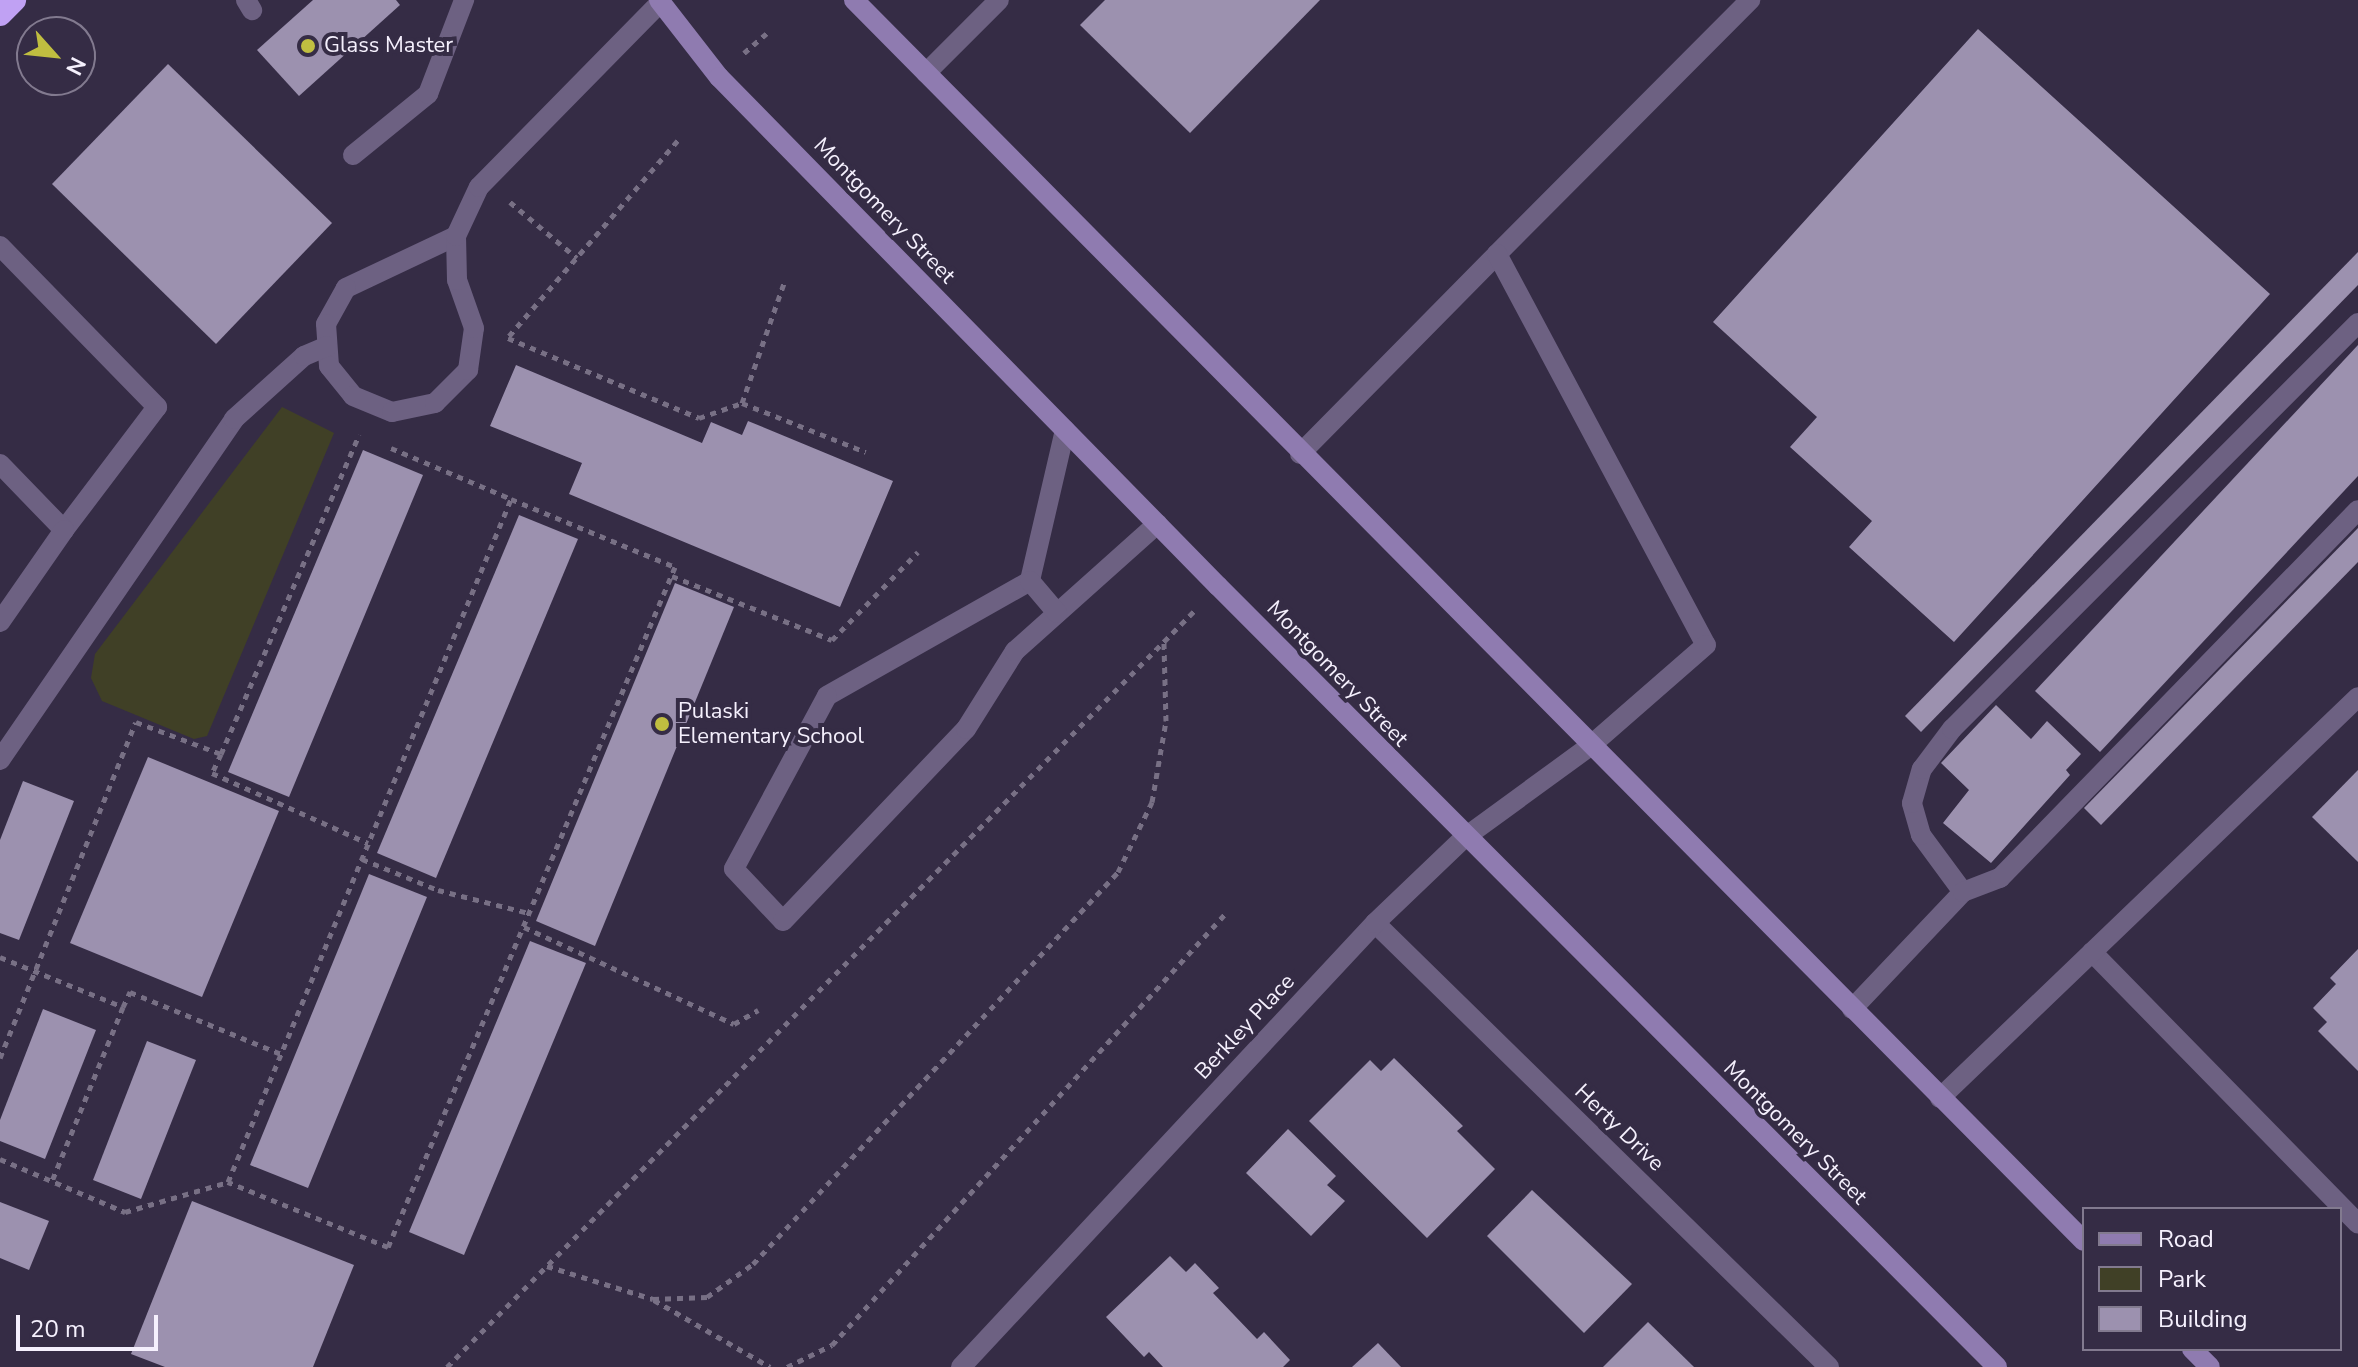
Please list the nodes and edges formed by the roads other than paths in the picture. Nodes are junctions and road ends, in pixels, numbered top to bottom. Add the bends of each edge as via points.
1 (14, 0) edge
2 (464, 0) edge
3 (854, 0) edge
4 (999, 0) edge
5 (1750, 0) edge
6 (660, 1) edge
7 (0, 14) edge
8 (926, 73) junction
9 (353, 155) dead end
10 (456, 236) junction
11 (0, 246) edge
12 (1497, 254) junction
13 (2358, 323) edge
14 (327, 346) junction
15 (1065, 430) junction
16 (1300, 454) junction
17 (0, 464) edge
18 (2358, 510) edge
19 (1157, 524) junction
20 (64, 530) junction
21 (1030, 581) junction
22 (1057, 613) junction
23 (0, 622) edge
24 (2358, 697) edge
25 (1589, 747) junction
26 (0, 760) edge
27 (1464, 838) junction
28 (1963, 892) junction
29 (1375, 923) junction
30 (2092, 952) junction
31 (1852, 1009) junction
32 (1940, 1098) junction
33 (2341, 1207) edge
34 (2342, 1208) edge
35 (2358, 1224) edge
36 (2082, 1239) edge
37 (2194, 1351) edge
38 (966, 1366) edge
39 (1829, 1367) edge
40 (1997, 1367) edge
41 (2210, 1367) edge

1 - 7 highway
2 - 9 street via 428,94
3 - 8 main road
4 - 8 street
5 - 12 street
6 - 10 street via 485,181
6 - 15 main road, Montgomery Street via 719,77
8 - 16 main road
10 - 14 street via 346,288 326,324
10 - 14 street via 457,280 474,328 468,370 435,403 392,412 353,396 329,366
11 - 20 street via 157,407
12 - 16 street
12 - 25 street, Berkley Place via 1706,645
13 - 28 street via 1952,729 1922,769 1912,803 1921,835
14 - 26 street via 304,356 234,419
15 - 19 main road, Montgomery Street
15 - 21 street
16 - 25 main road
17 - 20 street
18 - 28 street via 2000,878
19 - 22 street
19 - 27 main road, Montgomery Street
20 - 23 street
21 - 22 street
21 - 22 street via 827,696 734,869 783,921 966,729 1015,651
24 - 30 street
25 - 27 street, Berkley Place
25 - 31 main road
27 - 29 street, Berkley Place
27 - 40 main road, Montgomery Street
28 - 31 street
29 - 38 street, Berkley Place
29 - 39 street, Herty Drive
30 - 32 street
30 - 33 street
31 - 32 main road
32 - 36 main road
34 - 35 street
37 - 41 main road

